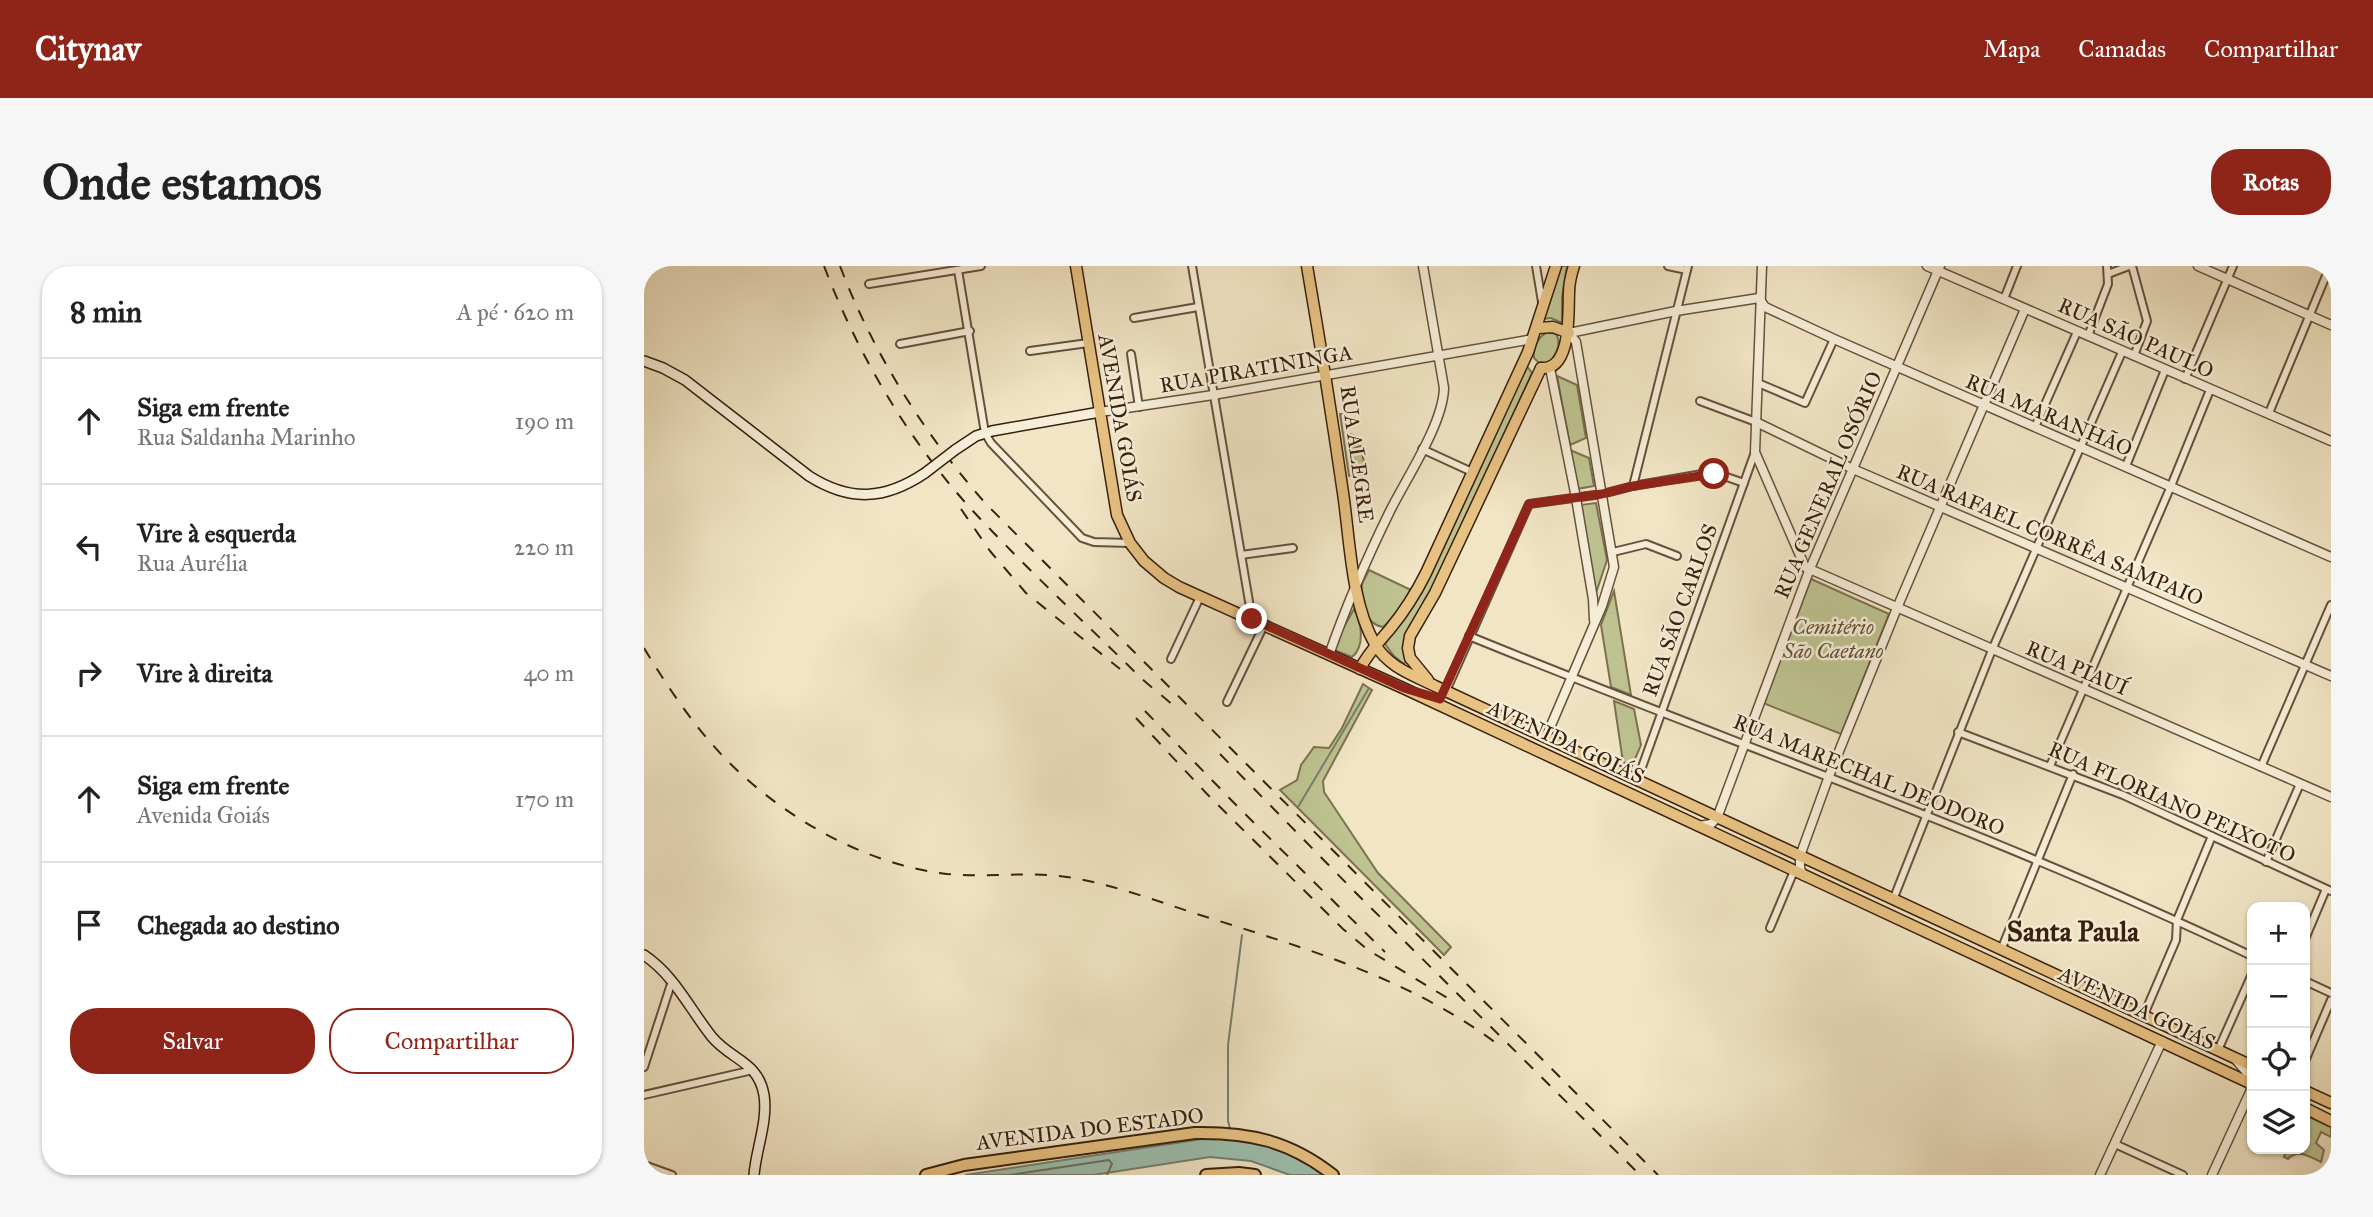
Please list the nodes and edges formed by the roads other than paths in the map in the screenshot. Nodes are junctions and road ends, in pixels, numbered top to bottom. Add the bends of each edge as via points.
1 (981, 266) edge
2 (1076, 266) edge
3 (1192, 266) edge
4 (1307, 266) edge
5 (1423, 266) edge
6 (1536, 266) edge
7 (1556, 266) edge
8 (1574, 266) edge
9 (1668, 266) edge
10 (1762, 266) edge
11 (1927, 266) edge
12 (2017, 266) edge
13 (2107, 266) edge
14 (2130, 266) edge
15 (2198, 266) edge
16 (2233, 266) edge
17 (2330, 266) edge
18 (1687, 268) edge
19 (1939, 268) edge
20 (958, 270) junction
21 (2108, 274) junction
22 (2228, 280) junction
23 (869, 284) dead end
24 (1759, 298) junction
25 (2004, 299) junction
26 (1198, 307) junction
27 (1543, 308) junction
28 (2025, 309) junction
29 (1675, 311) junction
30 (2308, 315) junction
31 (1134, 318) dead end
32 (2331, 325) edge
33 (1538, 328) junction
34 (970, 331) junction
35 (2077, 331) junction
36 (1569, 333) junction
37 (2088, 336) junction
38 (1533, 339) junction
39 (1833, 340) junction
40 (1088, 343) junction
41 (900, 344) dead end
42 (1030, 351) dead end
43 (1528, 352) junction
44 (2122, 352) junction
45 (1131, 354) dead end
46 (1438, 355) junction
47 (2134, 356) junction
48 (644, 361) edge
49 (1546, 368) junction
50 (1896, 368) junction
51 (2165, 370) junction
52 (1326, 375) junction
53 (2185, 379) junction
54 (1758, 383) junction
55 (2210, 390) junction
56 (1213, 395) junction
57 (1700, 401) dead end
58 (1984, 406) junction
59 (1139, 407) junction
60 (1100, 412) junction
61 (2269, 413) junction
62 (1756, 422) junction
63 (2035, 427) junction
64 (985, 433) junction
65 (2331, 441) edge
66 (2080, 446) junction
67 (1422, 449) junction
68 (1755, 452) junction
69 (2126, 467) junction
70 (1853, 469) junction
71 (1472, 472) junction
72 (1744, 483) junction
73 (1633, 486) junction
74 (2171, 486) junction
75 (1602, 494) junction
76 (1576, 498) junction
77 (1941, 507) junction
78 (1130, 543) junction
79 (1293, 548) dead end
80 (2035, 548) junction
81 (1613, 552) junction
82 (1241, 555) junction
83 (1677, 556) dead end
84 (2331, 557) edge
85 (1809, 570) junction
86 (1356, 586) junction
87 (2126, 587) junction
88 (1606, 595) junction
89 (1200, 597) junction
90 (1593, 599) junction
91 (2331, 605) edge
92 (1897, 608) junction
93 (1252, 619) junction
94 (1264, 625) junction
95 (1594, 625) junction
96 (1468, 636) junction
97 (1375, 645) junction
98 (1992, 650) junction
99 (1329, 655) junction
100 (1171, 659) dead end
101 (2305, 664) junction
102 (1360, 669) junction
103 (2331, 676) edge
104 (1571, 678) junction
105 (1435, 686) junction
106 (1404, 688) junction
107 (2082, 689) junction
108 (1446, 691) junction
109 (1227, 702) dead end
110 (1662, 712) junction
111 (1958, 732) junction
112 (1546, 737) junction
113 (1745, 743) junction
114 (2050, 765) junction
115 (2261, 767) junction
116 (2073, 775) junction
117 (1829, 776) junction
118 (1637, 781) junction
119 (2300, 784) junction
120 (2331, 797) edge
121 (1925, 815) junction
122 (1717, 818) junction
123 (1699, 826) junction
124 (2212, 836) junction
125 (1800, 856) junction
126 (2038, 861) junction
127 (2266, 862) junction
128 (1794, 871) junction
129 (1804, 876) junction
130 (2328, 890) edge
131 (1893, 900) junction
132 (2177, 920) junction
133 (1770, 928) dead end
134 (2310, 928) edge
135 (2001, 950) junction
136 (2247, 954) edge
137 (644, 955) edge
138 (673, 980) junction
139 (2310, 983) edge
140 (2247, 985) edge
141 (2331, 993) edge
142 (2331, 1000) edge
143 (2143, 1017) junction
144 (2162, 1041) junction
145 (2310, 1049) edge
146 (2218, 1051) junction
147 (2234, 1058) junction
148 (2247, 1064) edge
149 (644, 1067) edge
150 (753, 1070) junction
151 (2247, 1073) edge
152 (2247, 1082) edge
153 (2250, 1091) edge
154 (2310, 1093) edge
155 (644, 1095) edge
156 (2331, 1103) edge
157 (2310, 1110) edge
158 (2331, 1121) edge
159 (2115, 1144) junction
160 (644, 1165) edge
161 (672, 1175) edge
162 (754, 1175) edge
163 (926, 1175) edge
164 (1206, 1175) edge
165 (1255, 1175) edge
166 (1333, 1175) edge
167 (2100, 1175) edge
168 (2183, 1175) edge
169 (2212, 1175) edge

1 - 20 street
2 - 40 main road, AVENIDA GOIÁS
3 - 26 street
4 - 52 main road, RUA ALEGRE
5 - 46 street
6 - 27 street
7 - 27 main road
8 - 36 main road
9 - 18 street
10 - 24 street
11 - 19 street, RUA SÃO PAULO
12 - 25 street
13 - 21 street
14 - 21 street
14 - 47 street via 2147,321
15 - 22 street
16 - 22 street
17 - 30 street
18 - 29 street
19 - 25 street, RUA SÃO PAULO
19 - 50 street, RUA GENERAL OSÓRIO
20 - 23 street
20 - 34 street
21 - 37 street
22 - 30 street
22 - 53 street
24 - 29 street
24 - 39 street, RUA MARANHÃO via 1765,307
24 - 54 street
25 - 28 street, RUA SÃO PAULO
26 - 31 street
26 - 56 street
27 - 33 main road
28 - 35 street, RUA SÃO PAULO
28 - 58 street
29 - 36 street
29 - 73 street
30 - 32 street
30 - 61 street
33 - 36 main road
33 - 38 main road
34 - 41 street
34 - 64 street
35 - 37 street, RUA SÃO PAULO
35 - 63 street
36 - 49 main road via 1557,360
36 - 75 street via 1577,342
37 - 44 street, RUA SÃO PAULO
38 - 43 main road
38 - 46 street, RUA PIRATININGA
39 - 50 street, RUA MARANHÃO
39 - 54 street via 1805,403
40 - 42 street
40 - 60 main road, AVENIDA GOIÁS
43 - 49 main road
43 - 71 main road
44 - 47 street, RUA SÃO PAULO
44 - 66 street
45 - 59 street
46 - 52 street, RUA PIRATININGA
46 - 67 street via 1444,400
47 - 51 street, RUA SÃO PAULO
48 - 64 main road, RUA PIRATININGA, bridge via 685,380 809,476 858,495 884,493 910,483
49 - 76 street
49 - 105 main road via 1410,636 1410,658
50 - 58 street, RUA MARANHÃO
50 - 70 street, RUA GENERAL OSÓRIO
51 - 53 street, RUA SÃO PAULO
51 - 69 street
52 - 56 street, RUA PIRATININGA
52 - 86 main road, RUA ALEGRE
53 - 55 street, RUA SÃO PAULO
54 - 62 street
55 - 61 street, RUA SÃO PAULO
55 - 74 street
56 - 59 street, RUA PIRATININGA
56 - 82 street
57 - 62 street
58 - 63 street, RUA MARANHÃO
58 - 77 street
59 - 60 street, RUA PIRATININGA
60 - 64 main road, RUA PIRATININGA
60 - 78 main road, AVENIDA GOIÁS via 1117,515
61 - 65 street, RUA SÃO PAULO
62 - 68 street
62 - 70 street, RUA RAFAEL CORRÊA SAMPAIO
63 - 66 street, RUA MARANHÃO
64 - 78 street via 1082,538
66 - 69 street, RUA MARANHÃO
66 - 80 street
67 - 71 street
67 - 86 street
68 - 72 street, RUA SÃO CARLOS
68 - 85 street
69 - 74 street, RUA MARANHÃO
70 - 77 street, RUA RAFAEL CORRÊA SAMPAIO
70 - 85 street, RUA GENERAL OSÓRIO
71 - 97 main road via 1420,585
72 - 73 street via 1707,473
72 - 110 street, RUA SÃO CARLOS
73 - 75 street
74 - 84 street, RUA MARANHÃO
74 - 87 street
75 - 76 street
75 - 81 street
76 - 90 street
76 - 96 street via 1529,504
77 - 80 street, RUA RAFAEL CORRÊA SAMPAIO
77 - 92 street
78 - 89 main road, AVENIDA GOIÁS via 1158,574
79 - 82 street
80 - 87 street, RUA RAFAEL CORRÊA SAMPAIO
80 - 98 street
81 - 83 street via 1646,544
81 - 88 street via 1614,568
82 - 93 street
85 - 92 street, RUA PIAUÍ
85 - 113 street, RUA GENERAL OSÓRIO
86 - 97 main road, RUA ALEGRE
86 - 99 street
87 - 101 street, RUA RAFAEL CORRÊA SAMPAIO
87 - 107 street
88 - 90 street
88 - 95 street
89 - 93 main road, AVENIDA GOIÁS
89 - 100 street
90 - 95 street
91 - 101 street
92 - 98 street, RUA PIAUÍ
92 - 117 street
93 - 94 main road, AVENIDA GOIÁS
94 - 99 main road, AVENIDA GOIÁS
94 - 109 street
95 - 104 street
96 - 104 street, RUA MARECHAL DEODORO
96 - 108 street
97 - 102 main road
97 - 105 main road, AVENIDA GOIÁS via 1393,665
98 - 107 street, RUA PIAUÍ
98 - 111 street
99 - 102 main road, AVENIDA GOIÁS
101 - 103 street, RUA RAFAEL CORRÊA SAMPAIO
101 - 115 street
102 - 106 main road, AVENIDA GOIÁS
104 - 110 street, RUA MARECHAL DEODORO
104 - 112 street
105 - 108 main road, AVENIDA GOIÁS
106 - 108 main road via 1438,699
106 - 123 main road, AVENIDA GOIÁS
107 - 114 street
107 - 115 street, RUA PIAUÍ
108 - 112 main road, AVENIDA GOIÁS
110 - 113 street, RUA MARECHAL DEODORO
110 - 118 street, RUA SÃO CARLOS
111 - 114 street, RUA FLORIANO PEIXOTO
111 - 121 street
112 - 118 main road, AVENIDA GOIÁS
113 - 117 street, RUA MARECHAL DEODORO
113 - 122 street, RUA GENERAL OSÓRIO
114 - 116 street, RUA FLORIANO PEIXOTO
115 - 119 street, RUA PIAUÍ
116 - 124 street, RUA FLORIANO PEIXOTO
116 - 126 street
117 - 121 street, RUA MARECHAL DEODORO
117 - 125 street
118 - 122 main road, AVENIDA GOIÁS
119 - 120 street, RUA PIAUÍ
119 - 127 street
121 - 126 street, RUA MARECHAL DEODORO
121 - 131 street
122 - 123 street
122 - 125 main road, AVENIDA GOIÁS
123 - 128 main road, AVENIDA GOIÁS
124 - 127 street, RUA FLORIANO PEIXOTO
124 - 132 street
125 - 129 street
125 - 131 main road, AVENIDA GOIÁS
126 - 132 street, RUA MARECHAL DEODORO
126 - 135 street
127 - 130 street, RUA FLORIANO PEIXOTO
128 - 129 main road, AVENIDA GOIÁS
128 - 133 street
129 - 144 main road, AVENIDA GOIÁS
130 - 134 street
131 - 135 main road, AVENIDA GOIÁS
132 - 136 street, RUA MARECHAL DEODORO
132 - 143 street via 2176,940
135 - 143 main road, AVENIDA GOIÁS
137 - 138 main road
138 - 149 street
138 - 150 main road via 713,1038
139 - 141 street
140 - 146 street
142 - 145 street
143 - 146 main road, AVENIDA GOIÁS
144 - 152 main road, AVENIDA GOIÁS
144 - 159 street
146 - 147 main road, AVENIDA GOIÁS
147 - 148 main road, AVENIDA GOIÁS
147 - 151 street
150 - 155 street
150 - 162 main road via 764,1097
153 - 169 street
154 - 156 main road
157 - 158 main road
159 - 167 street
159 - 168 street
160 - 161 street
163 - 166 highway, AVENIDA DO ESTADO via 1055,1151 1220,1132 1292,1148
164 - 165 highway

